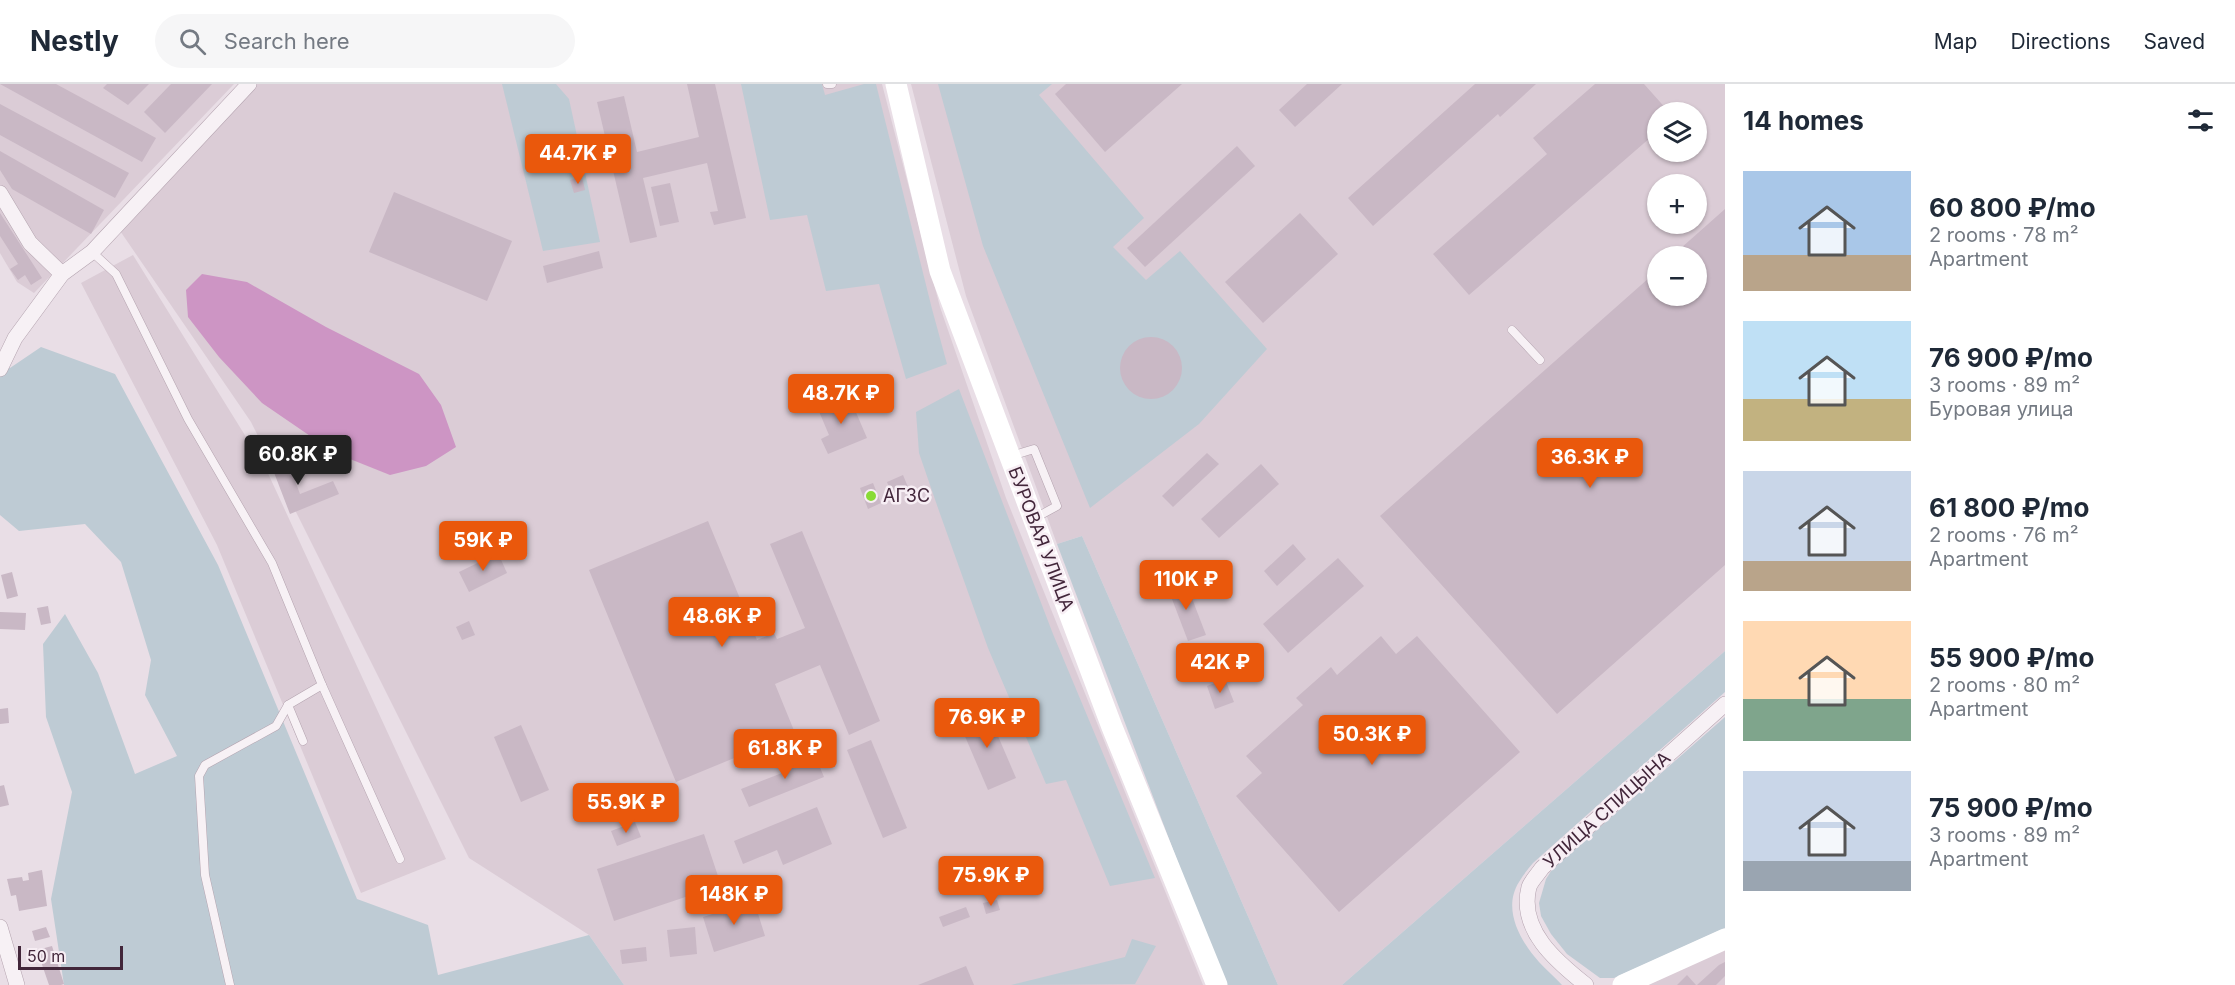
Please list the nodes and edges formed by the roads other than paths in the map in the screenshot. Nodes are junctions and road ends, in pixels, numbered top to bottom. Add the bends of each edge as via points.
1 (249, 84) edge
2 (827, 84) edge
3 (832, 84) edge
4 (896, 84) edge
5 (0, 193) edge
6 (92, 252) junction
7 (62, 274) junction
8 (1512, 330) dead end
9 (1540, 360) dead end
10 (0, 369) edge
11 (322, 685) junction
12 (1725, 704) edge
13 (288, 705) junction
14 (303, 741) dead end
15 (400, 859) dead end
16 (0, 927) edge
17 (1725, 939) edge
18 (17, 985) edge
19 (230, 985) edge
20 (1217, 985) edge
21 (1586, 985) edge
22 (1623, 985) edge

1 - 6 street
2 - 3 lane
4 - 20 main road, БУРОВАЯ УЛИЦА via 940,271 1141,802
5 - 7 street via 30,243
6 - 7 street
6 - 11 lane via 116,274 189,419 272,563
7 - 10 street via 15,338
8 - 9 lane
11 - 13 lane
11 - 15 lane
12 - 21 street, УЛИЦА СПИЦЫНА via 1542,868 1529,886 1528,908 1546,951
13 - 14 lane
13 - 19 lane via 276,726 205,765 199,776 205,875
16 - 18 street
17 - 22 main road

